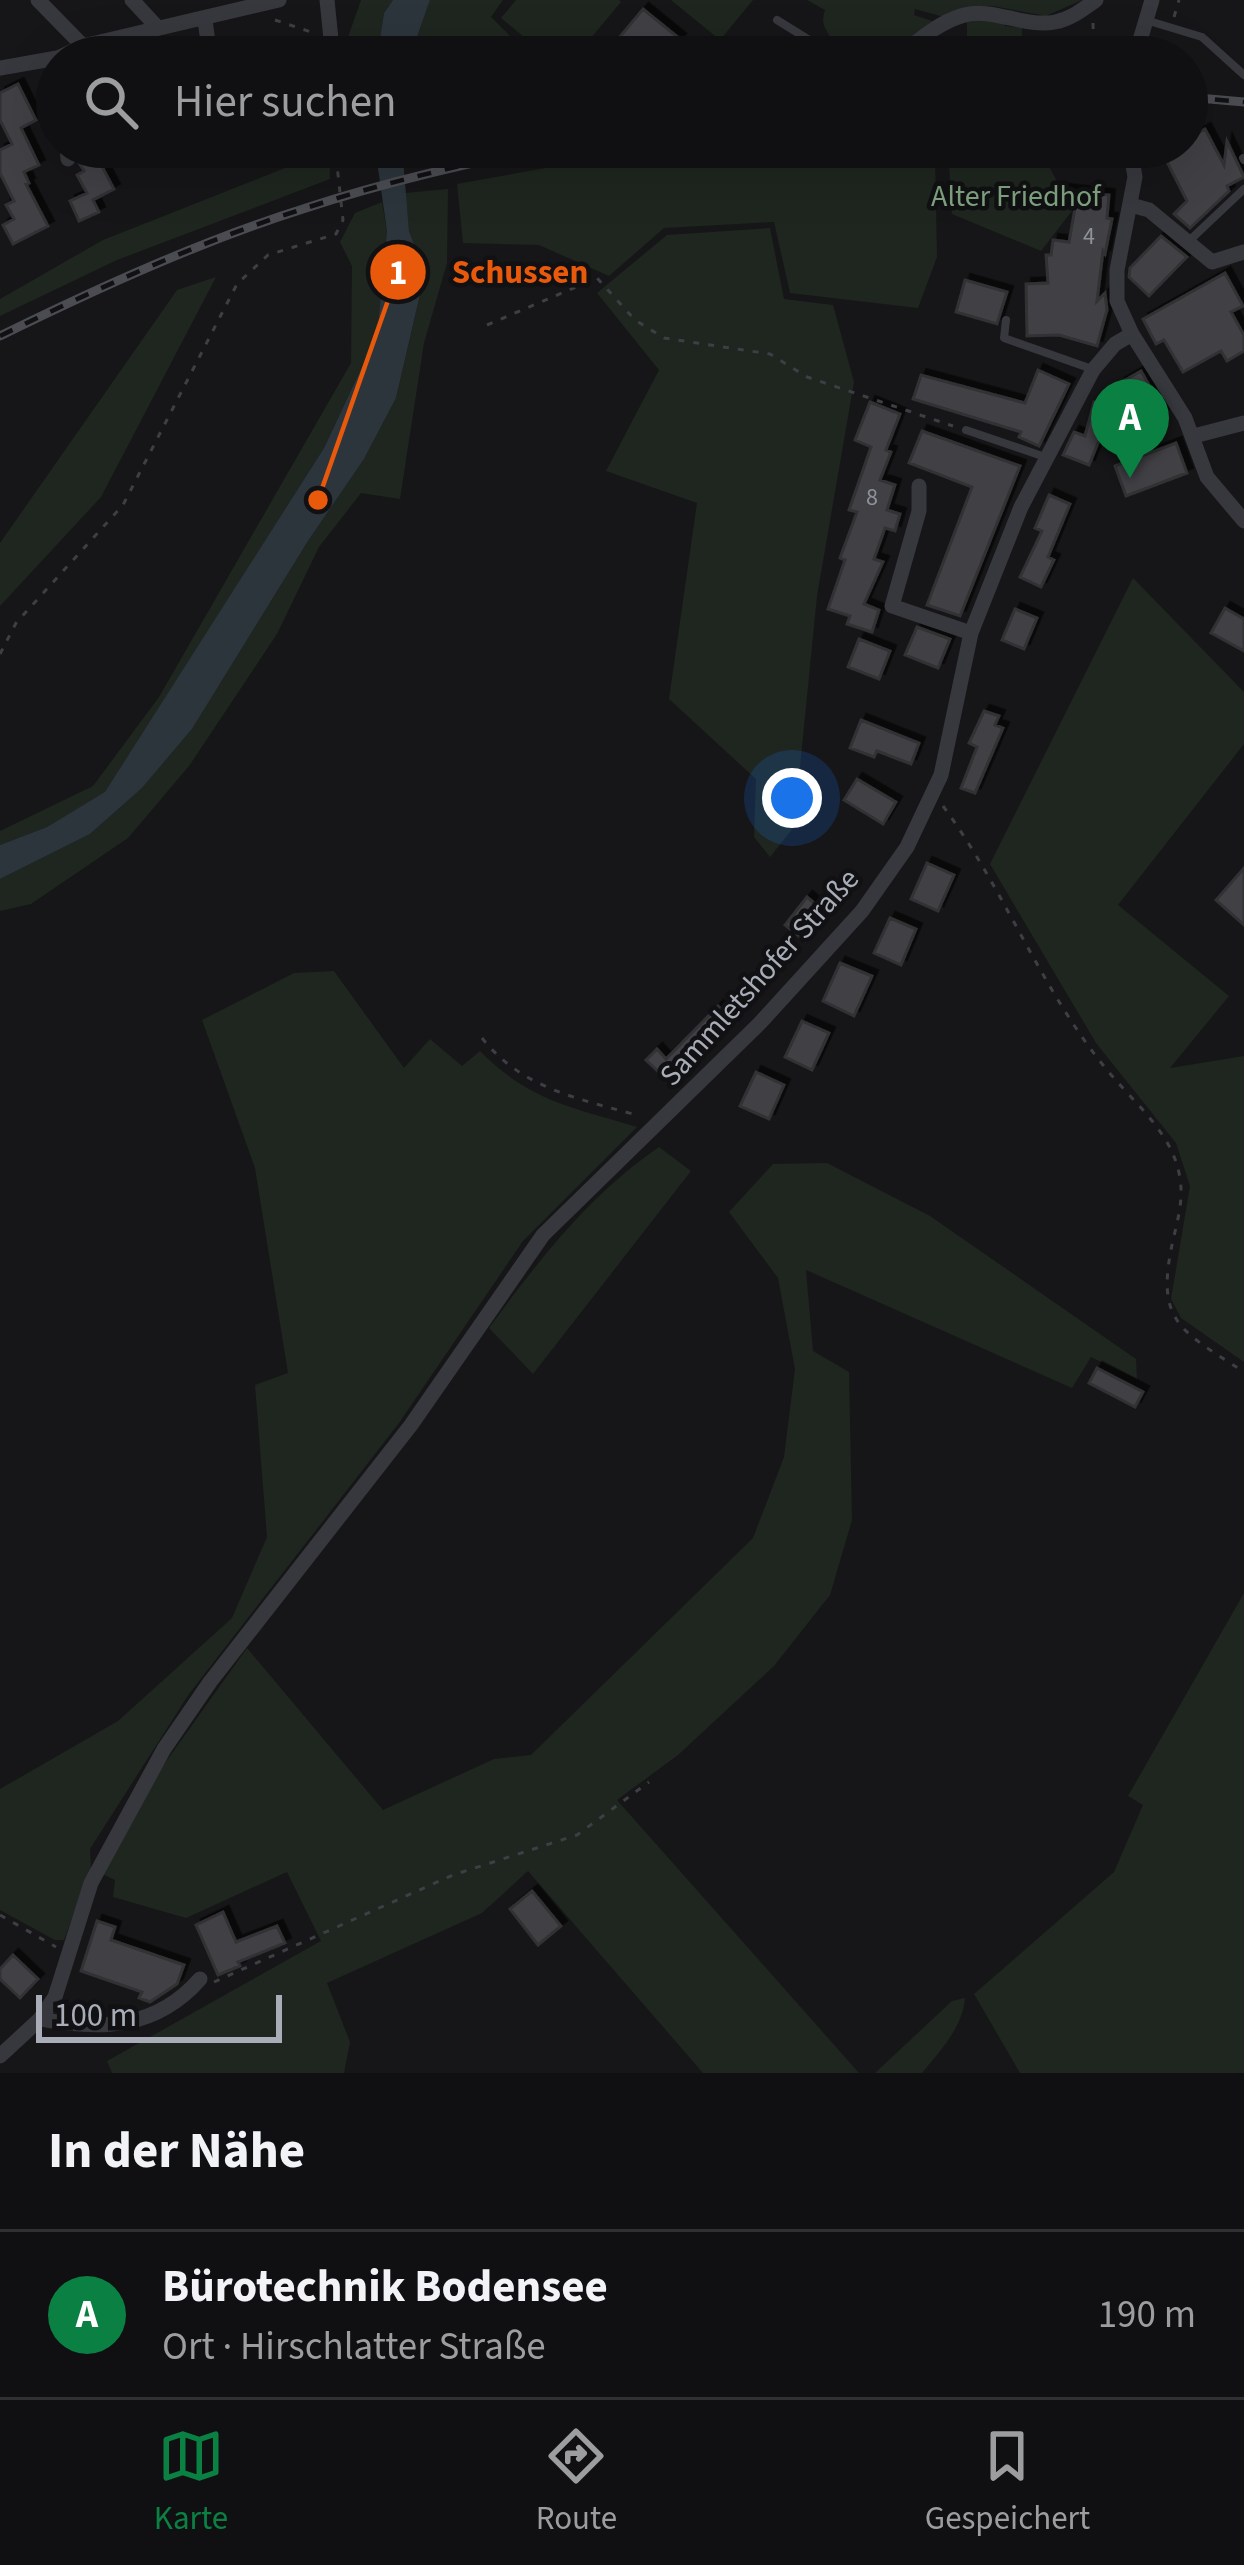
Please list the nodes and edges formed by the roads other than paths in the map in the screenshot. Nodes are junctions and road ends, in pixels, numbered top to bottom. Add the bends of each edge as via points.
1 (38, 0) edge
2 (132, 0) edge
3 (279, 0) edge
4 (327, 0) edge
5 (1152, 0) edge
6 (1095, 1) edge
7 (205, 20) junction
8 (777, 20) dead end
9 (1145, 20) junction
10 (158, 28) junction
11 (73, 36) edge
12 (127, 36) edge
13 (207, 36) edge
14 (331, 36) edge
15 (803, 36) edge
16 (924, 36) edge
17 (1141, 36) edge
18 (1199, 36) edge
19 (1208, 42) edge
20 (36, 63) edge
21 (0, 68) edge
22 (1244, 74) edge
23 (1131, 168) edge
24 (1244, 189) edge
25 (1131, 205) junction
26 (1189, 241) junction
27 (1244, 252) edge
28 (1006, 320) dead end
29 (1132, 334) junction
30 (1093, 370) junction
31 (1244, 423) edge
32 (966, 430) road end
33 (1194, 436) junction
34 (1046, 458) junction
35 (919, 486) dead end
36 (1244, 521) edge
37 (971, 634) junction
38 (200, 1979) road end
39 (40, 2020) junction
40 (0, 2056) edge

1 - 11 street
2 - 10 street
3 - 7 street
4 - 14 street
5 - 9 street
6 - 16 street via 1051,30 994,13 964,14
7 - 10 street
7 - 13 street
8 - 15 lane
9 - 17 street
9 - 18 lane
10 - 12 street
19 - 22 lane
20 - 21 street
23 - 25 street
24 - 26 lane
25 - 26 street
25 - 29 street via 1117,301
26 - 27 street via 1212,262
28 - 30 lane via 1004,338
29 - 30 street, Sammletshofer Straße
29 - 33 street
30 - 34 street, Sammletshofer Straße
31 - 33 street
32 - 34 lane
33 - 36 street via 1208,477
34 - 37 street, Sammletshofer Straße
35 - 37 street via 892,606
37 - 39 street, Sammletshofer Straße via 941,775 907,847 862,911 760,1023 543,1235 411,1425 210,1682 91,1883 56,1997
38 - 39 street via 149,2020
39 - 40 street

